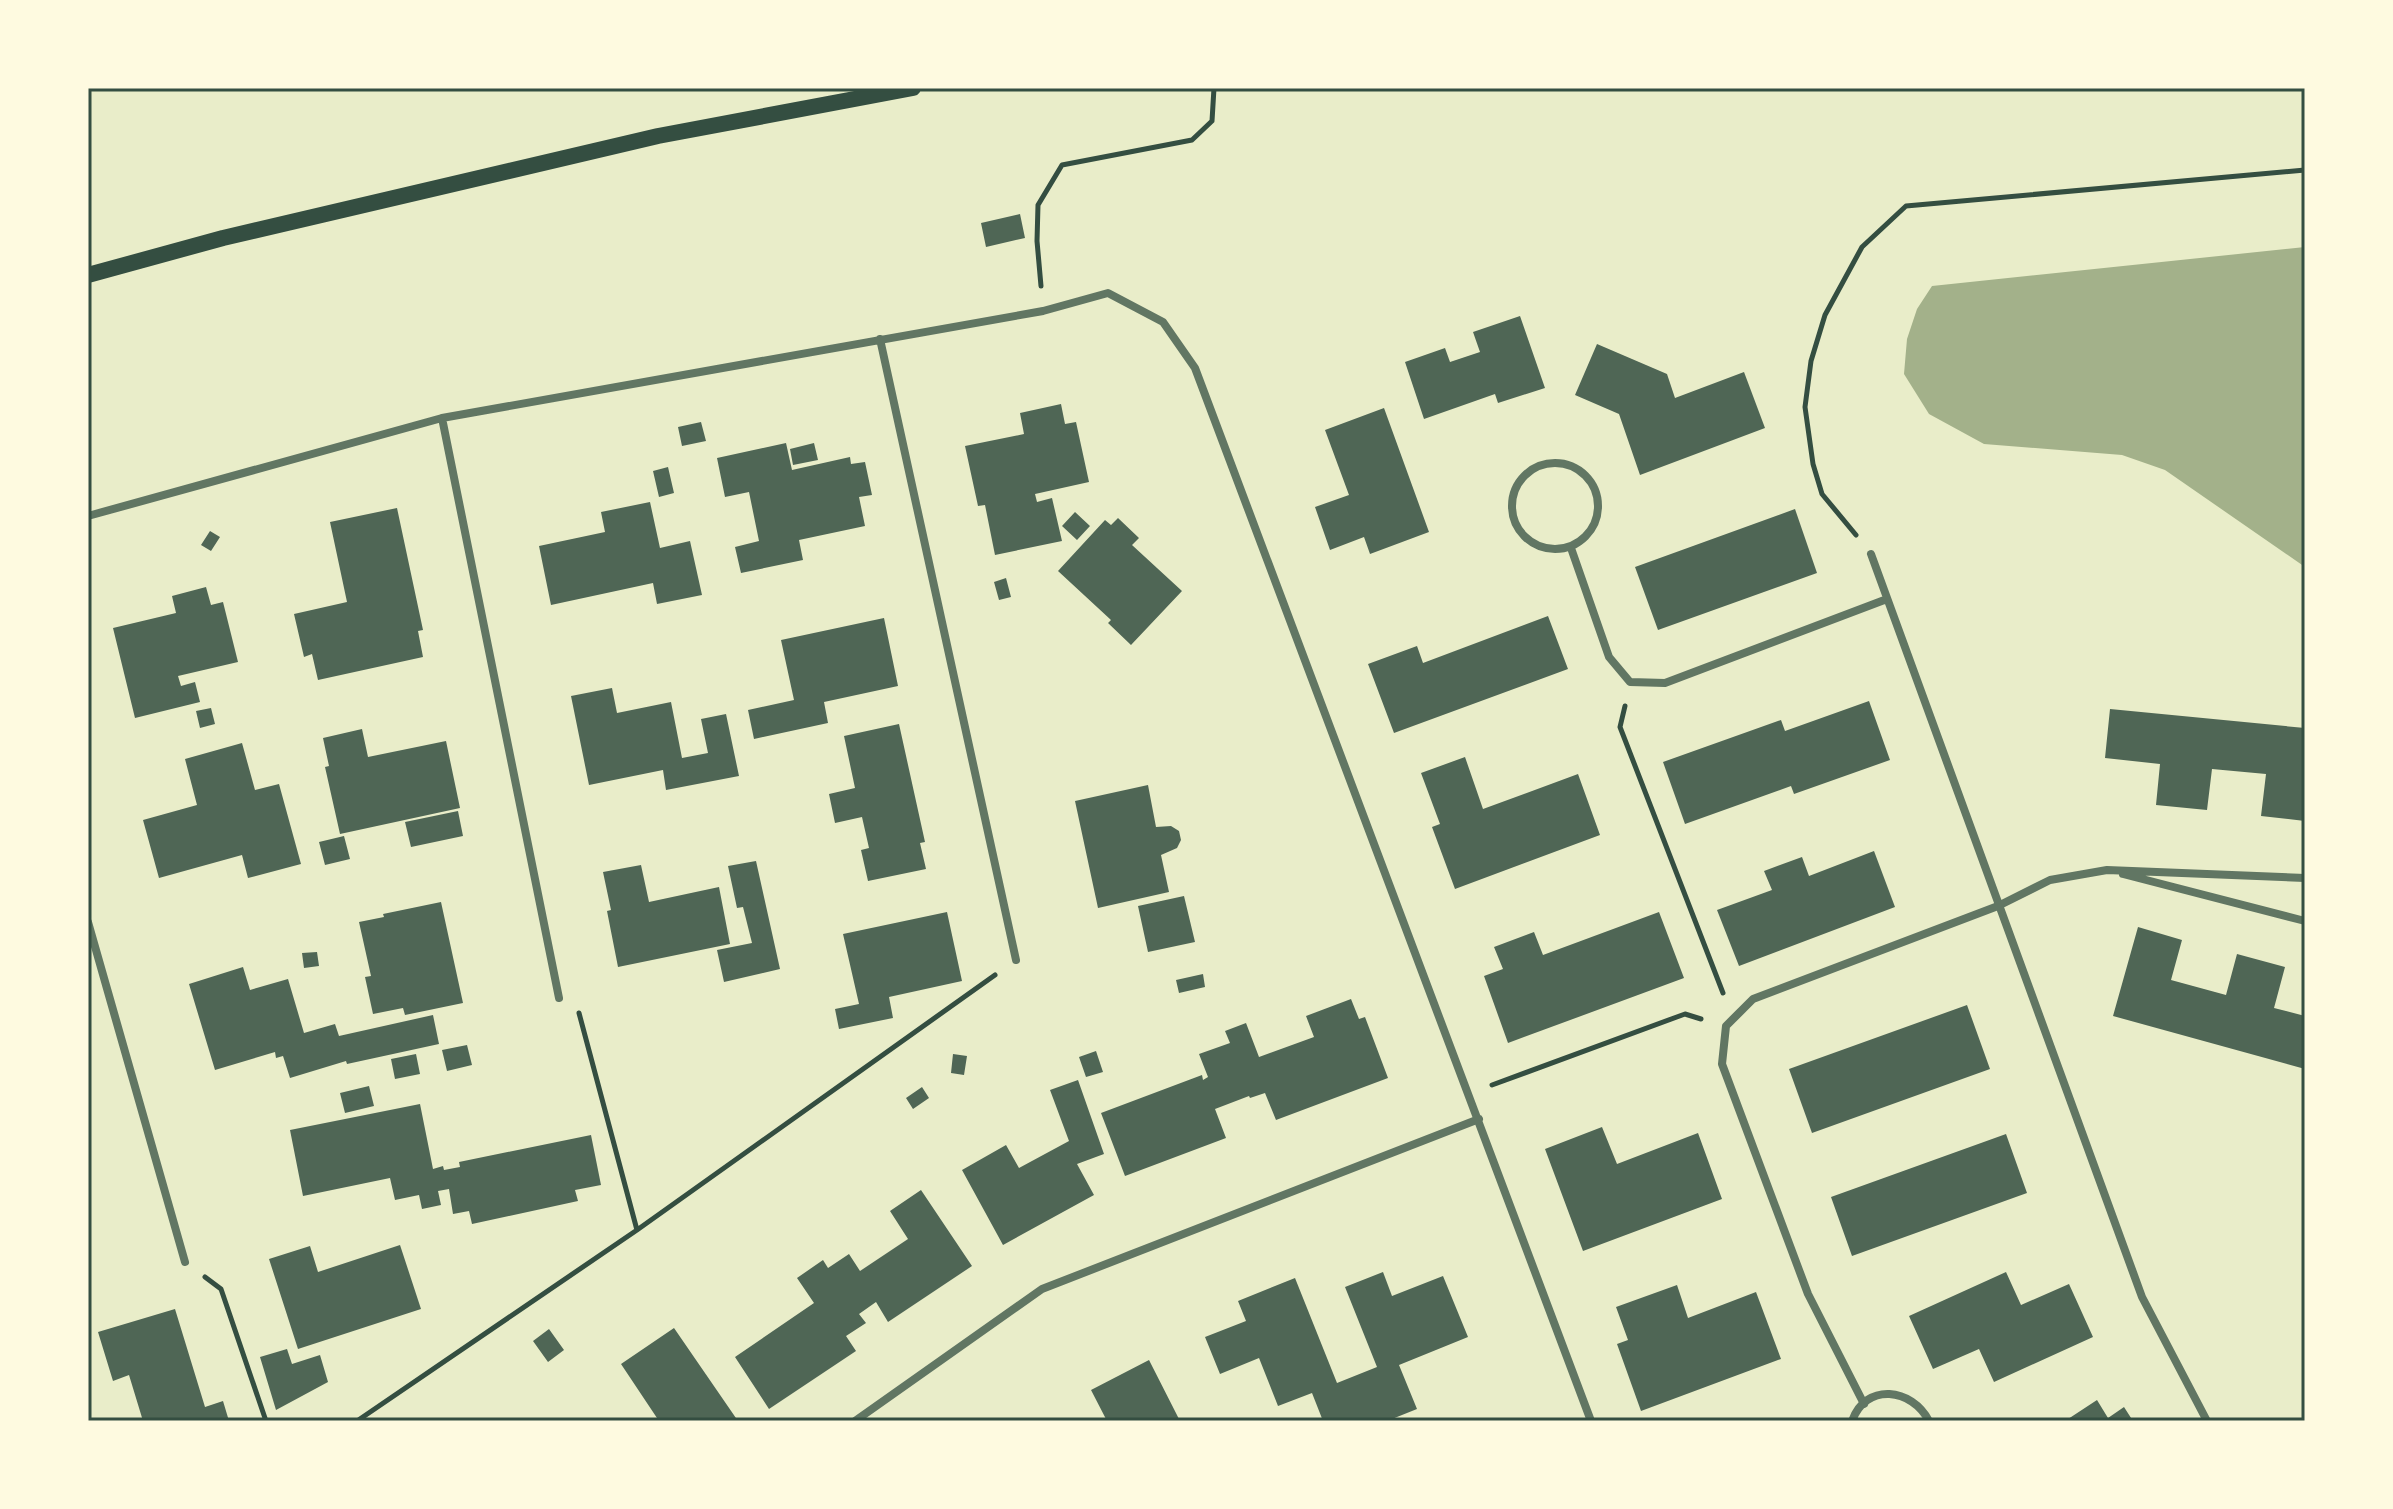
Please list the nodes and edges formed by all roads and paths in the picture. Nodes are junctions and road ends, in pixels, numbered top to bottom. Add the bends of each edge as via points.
1 (913, 88) edge
2 (1214, 88) edge
3 (2305, 170) edge
4 (88, 275) edge
5 (1043, 311) junction
6 (880, 339) junction
7 (442, 418) junction
8 (88, 516) edge
9 (1571, 548) junction
10 (1871, 554) joint
11 (1887, 599) junction
12 (1630, 682) junction
13 (2107, 870) junction
14 (2305, 878) edge
15 (1998, 906) junction
16 (2305, 921) edge
17 (88, 922) edge
18 (1016, 960) joint
19 (559, 998) joint
20 (1730, 1023) junction
21 (1469, 1093) junction
22 (1479, 1119) junction
23 (637, 1230) junction
24 (185, 1262) joint
25 (1864, 1404) junction
26 (266, 1421) edge
27 (357, 1421) edge
28 (855, 1421) edge
29 (1591, 1421) edge
30 (1852, 1421) edge
31 (1929, 1421) edge
32 (2207, 1421) edge

1 - 4 main road via 658,136
2 - 5 path via 1212,121 1192,140 1062,165 1038,205
3 - 10 path via 1906,206 1862,247 1825,315 1805,407 1822,494
5 - 6 street
5 - 21 street via 1108,293 1163,322 1195,368
6 - 7 street
6 - 18 street
7 - 8 street
7 - 19 street
9 - 9 street via 1595,525 1597,491 1574,467 1540,465 1515,488 1514,522 1537,547
9 - 12 street via 1609,657
10 - 11 street
11 - 12 street via 1665,683
11 - 15 street
12 - 20 path via 1620,727
13 - 14 street
13 - 15 street via 2050,880
13 - 16 street
15 - 20 street via 1753,999
15 - 32 street via 2142,1297
17 - 24 street
18 - 23 path
19 - 23 path via 581,1014
20 - 21 path via 1685,1014
20 - 25 street via 1722,1064 1808,1294
21 - 22 street
22 - 28 street via 1042,1289
22 - 29 street
23 - 27 path
24 - 26 path via 221,1289
25 - 30 street
25 - 31 street via 1895,1394 1923,1409

